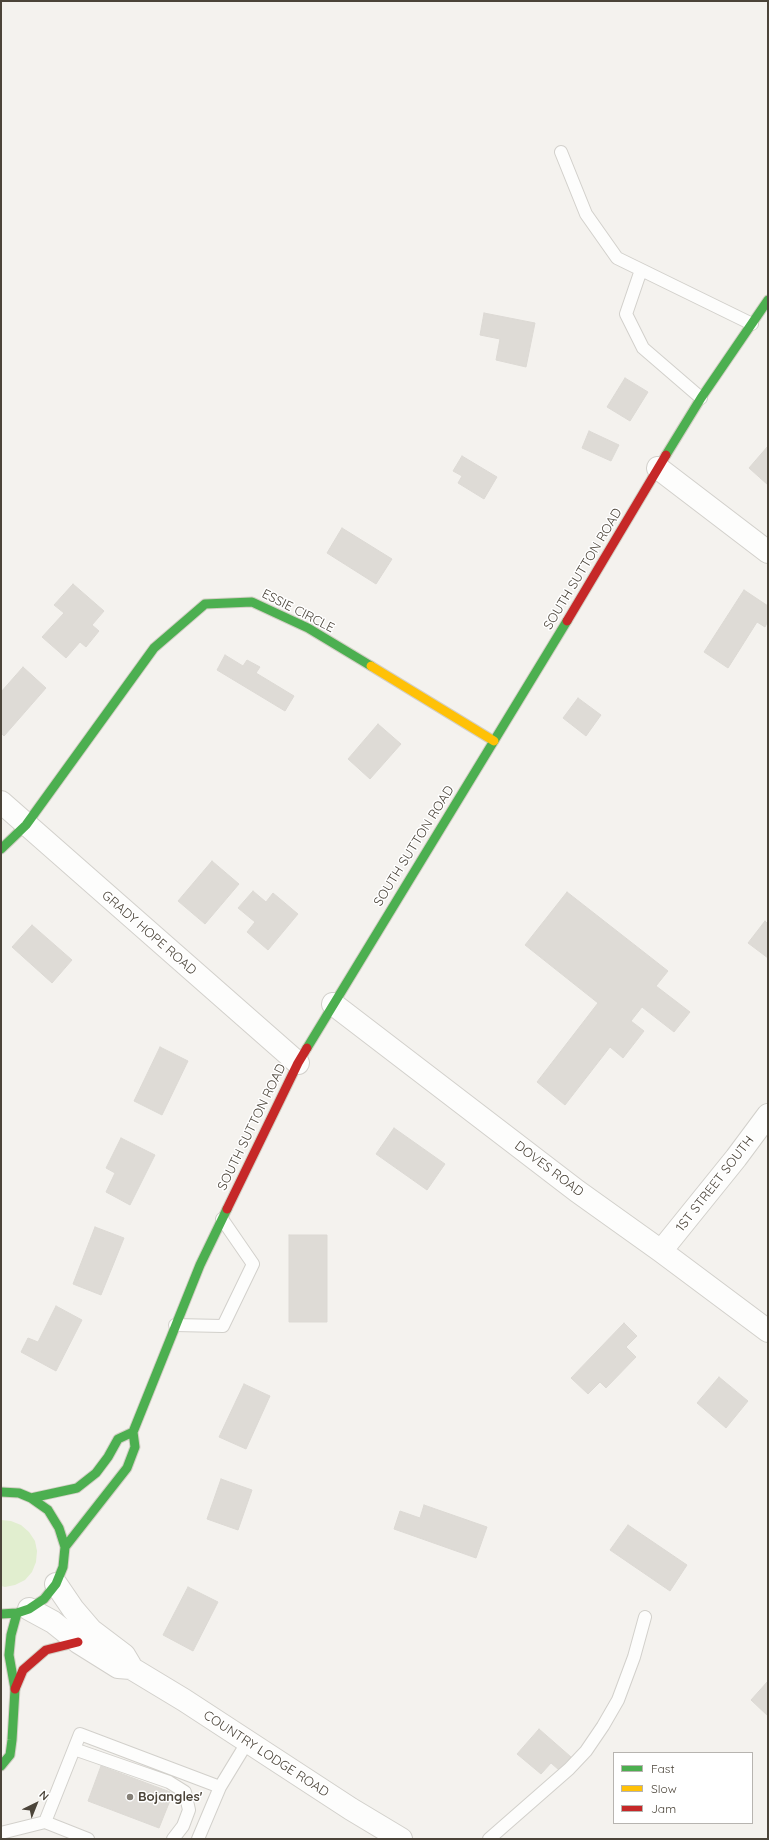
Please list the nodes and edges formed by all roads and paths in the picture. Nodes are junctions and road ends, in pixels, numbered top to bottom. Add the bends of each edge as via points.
1 (560, 152) dead end
2 (641, 270) junction
3 (768, 300) edge
4 (752, 324) junction
5 (701, 398) junction
6 (658, 468) junction
7 (768, 552) edge
8 (494, 741) junction
9 (1, 802) edge
10 (26, 825) junction
11 (1, 849) edge
12 (333, 1004) junction
13 (298, 1063) junction
14 (768, 1116) edge
15 (222, 1219) junction
16 (661, 1251) junction
17 (175, 1325) junction
18 (768, 1331) edge
19 (133, 1432) junction
20 (3, 1490) edge
21 (31, 1498) junction
22 (64, 1548) junction
23 (56, 1584) junction
24 (23, 1611) junction
25 (1, 1614) edge
26 (645, 1617) dead end
27 (78, 1642) junction
28 (131, 1668) junction
29 (15, 1689) junction
30 (248, 1742) junction
31 (74, 1749) junction
32 (1, 1766) edge
33 (220, 1787) junction
34 (45, 1822) junction
35 (1, 1833) edge
36 (88, 1839) edge
37 (173, 1839) edge
38 (198, 1839) edge
39 (401, 1839) edge
40 (489, 1839) edge

1 - 2 lane via 586,214 617,258
2 - 4 lane
2 - 5 lane via 626,314 643,348
3 - 4 main road, SOUTH SUTTON ROAD
4 - 5 main road, SOUTH SUTTON ROAD
5 - 6 main road, SOUTH SUTTON ROAD
6 - 7 street
6 - 8 main road, SOUTH SUTTON ROAD
8 - 10 main road, ESSIE CIRCLE via 308,628 252,602 205,604 154,648
8 - 12 main road, SOUTH SUTTON ROAD
9 - 10 street, GRADY HOPE ROAD
10 - 11 main road, ESSIE CIRCLE
10 - 13 street, GRADY HOPE ROAD
12 - 13 main road, SOUTH SUTTON ROAD
12 - 16 street, DOVES ROAD via 577,1191
13 - 15 main road, SOUTH SUTTON ROAD
14 - 16 street, 1ST STREET SOUTH
15 - 17 main road, SOUTH SUTTON ROAD
15 - 17 lane via 253,1264 223,1326
16 - 18 street, DOVES ROAD
17 - 19 main road, SOUTH SUTTON ROAD
19 - 21 main road via 118,1439 96,1473 77,1488
19 - 22 main road, SOUTH SUTTON ROAD via 135,1448 127,1468
20 - 21 main road
21 - 22 main road via 48,1510 59,1528
22 - 23 main road via 63,1567
23 - 24 main road via 44,1599
23 - 28 street, COUNTRY LODGE ROAD via 91,1630 124,1655
24 - 25 main road
24 - 27 street, COUNTRY LODGE ROAD via 53,1622
24 - 29 main road via 11,1635 9,1656
26 - 40 lane via 618,1700 599,1733 569,1769
27 - 28 street, COUNTRY LODGE ROAD via 118,1668
27 - 29 main road via 46,1650 23,1670
28 - 30 street, COUNTRY LODGE ROAD
29 - 32 main road via 10,1755
30 - 33 lane
30 - 39 street, COUNTRY LODGE ROAD
31 - 33 lane via 80,1734
31 - 34 lane
31 - 37 lane via 169,1782 185,1792 189,1810 183,1826
33 - 38 lane
34 - 35 lane
34 - 36 lane

